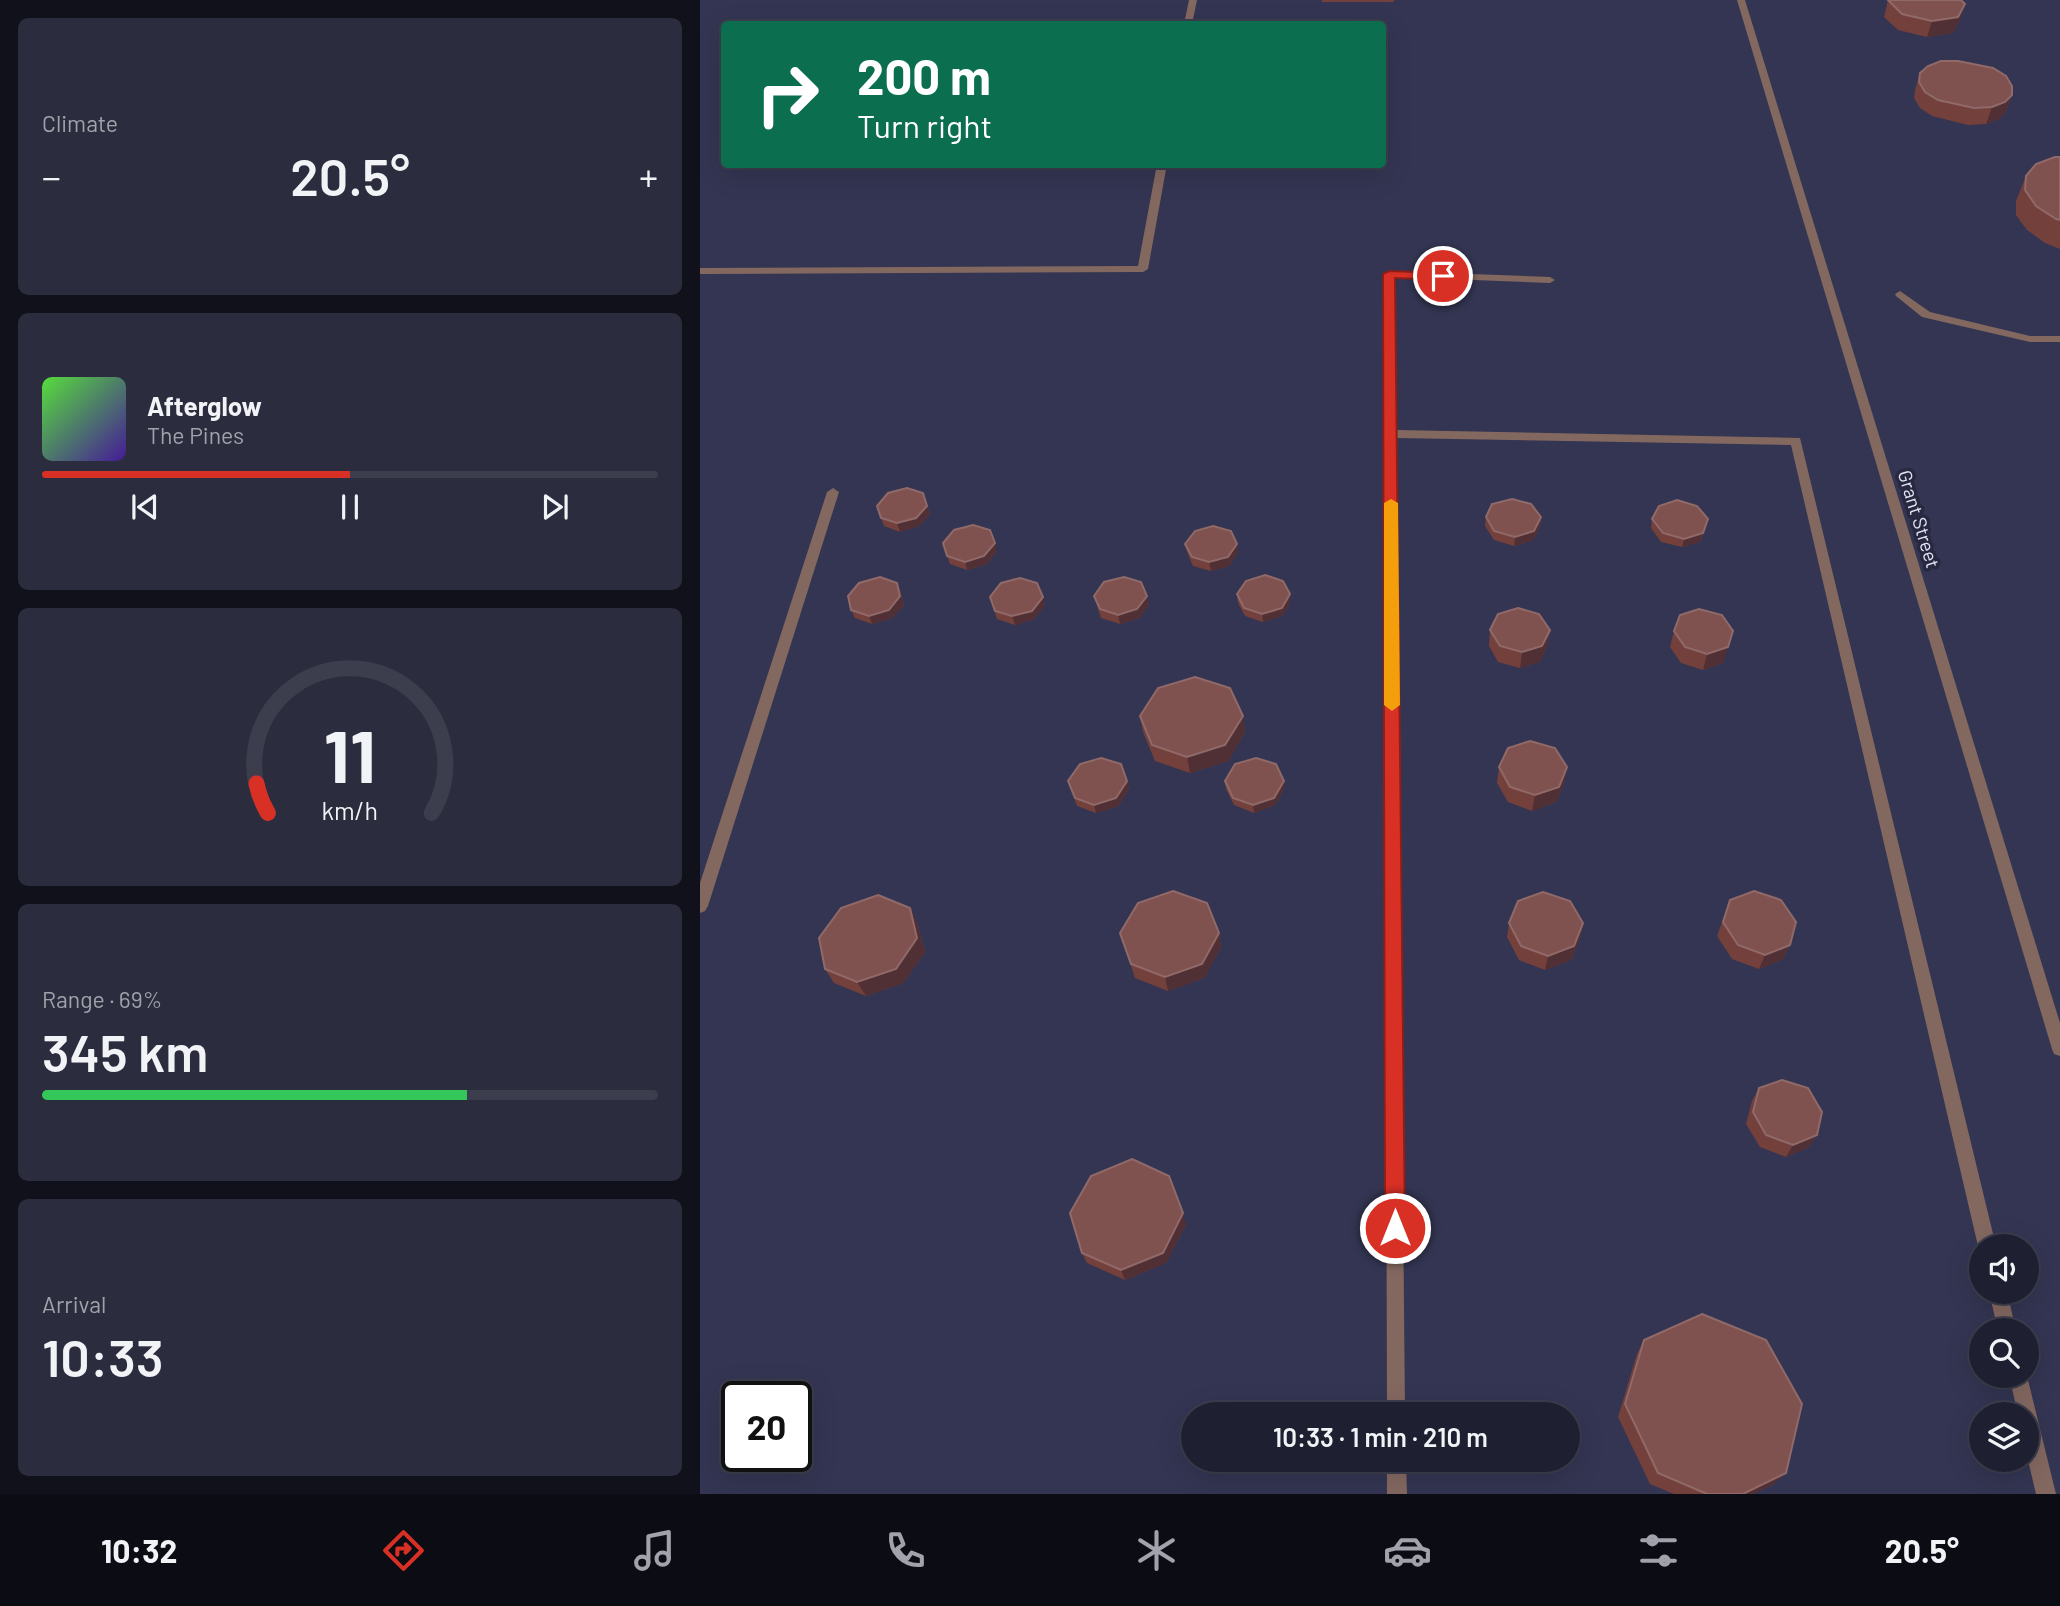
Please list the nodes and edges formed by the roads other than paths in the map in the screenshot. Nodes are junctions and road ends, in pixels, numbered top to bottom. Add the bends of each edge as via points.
1 (1193, 0) edge
2 (1741, 0) edge
3 (1189, 21) edge
4 (1161, 168) edge
5 (700, 271) edge
6 (1550, 280) dead end
7 (1900, 294) dead end
8 (2060, 340) edge
9 (1390, 434) junction
10 (833, 492) dead end
11 (700, 906) edge
12 (2060, 1049) edge
13 (1984, 1234) edge
14 (2021, 1388) edge
15 (1396, 1402) edge
16 (1396, 1472) edge
17 (1397, 1494) edge
18 (2046, 1494) edge

1 - 3 street
2 - 12 street, Grant Street
4 - 5 street via 1143,270
6 - 9 street via 1389,274
7 - 8 street via 1926,315 2030,340
9 - 13 street via 1796,441
9 - 15 street
10 - 11 street
14 - 18 street
16 - 17 street

